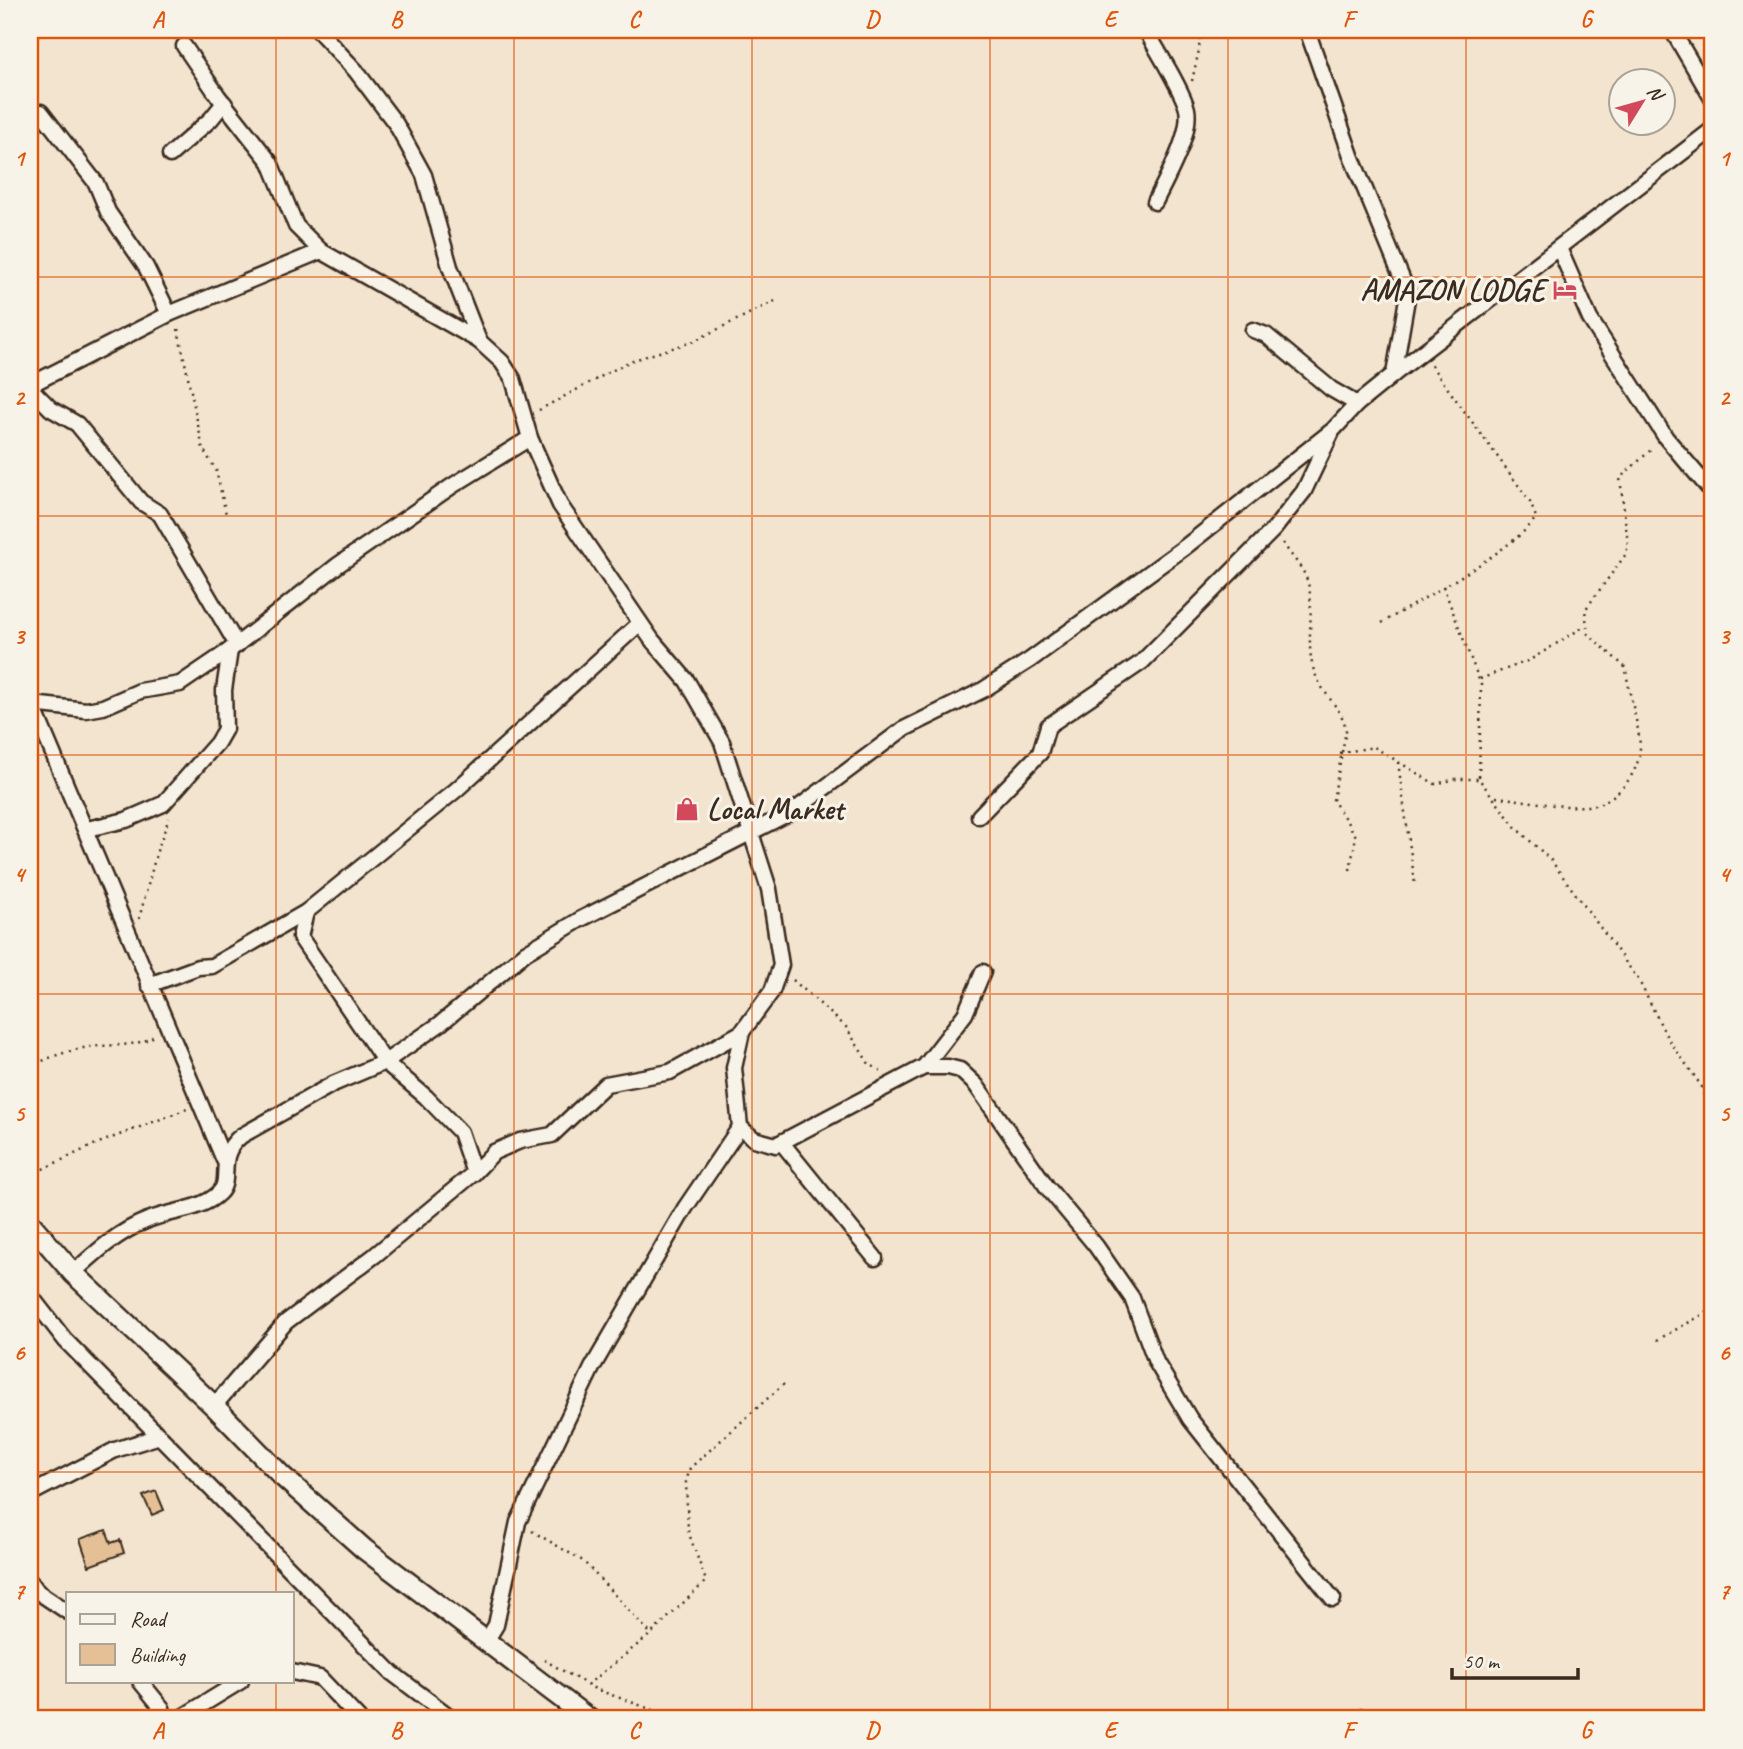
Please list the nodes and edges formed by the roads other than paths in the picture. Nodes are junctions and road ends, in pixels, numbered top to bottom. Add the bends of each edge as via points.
1 (318, 30) edge
2 (1146, 30) edge
3 (1307, 30) edge
4 (1672, 30) edge
5 (184, 46) dead end
6 (1713, 100) edge
7 (224, 103) junction
8 (41, 112) dead end
9 (1713, 129) edge
10 (170, 155) dead end
11 (1155, 202) dead end
12 (1559, 247) junction
13 (321, 251) junction
14 (172, 313) junction
15 (1254, 330) dead end
16 (479, 341) junction
17 (1394, 374) junction
18 (30, 386) edge
19 (1357, 404) junction
20 (1333, 430) junction
21 (530, 438) junction
22 (1713, 494) edge
23 (640, 623) junction
24 (234, 648) junction
25 (31, 701) edge
26 (979, 816) dead end
27 (87, 829) junction
28 (751, 834) junction
29 (306, 912) junction
30 (983, 972) dead end
31 (149, 985) junction
32 (742, 1032) junction
33 (385, 1062) junction
34 (924, 1067) junction
35 (740, 1127) junction
36 (782, 1143) junction
37 (224, 1160) junction
38 (474, 1173) junction
39 (30, 1223) edge
40 (875, 1258) dead end
41 (73, 1273) junction
42 (30, 1295) edge
43 (214, 1406) junction
44 (160, 1436) junction
45 (30, 1494) edge
46 (30, 1581) edge
47 (1333, 1599) dead end
48 (66, 1611) edge
49 (485, 1643) junction
50 (294, 1672) edge
51 (141, 1682) edge
52 (239, 1682) edge
53 (165, 1719) edge
54 (179, 1719) edge
55 (359, 1719) edge
56 (453, 1719) edge
57 (589, 1719) edge

1 - 16 street via 380,103 424,175 450,267
2 - 11 street via 1185,101 1188,117 1180,149
3 - 17 street via 1352,158 1408,293
4 - 6 street
5 - 7 street
7 - 10 street
7 - 13 street via 270,162 296,226
8 - 14 street via 96,183 108,212
9 - 12 street
12 - 17 street
12 - 22 street via 1590,319 1666,438
13 - 14 street
13 - 16 street
14 - 18 street
15 - 19 street via 1331,390
16 - 21 street via 513,379
17 - 19 street
18 - 24 street via 51,409 76,424 141,502 160,514
19 - 20 street
20 - 26 street via 1304,491 1274,528 1142,662 1048,726 1040,753
20 - 28 street via 1185,547 1030,660 983,690 902,730 796,810
21 - 23 street via 559,505
21 - 24 street via 452,485 350,557
23 - 28 street via 687,681 722,742
23 - 29 street via 456,790
24 - 25 street via 180,684 140,691 103,707 86,710
24 - 27 street via 224,690 225,729 217,743 163,804 126,820
25 - 27 street
27 - 31 street
28 - 32 street via 769,889 781,968 772,991
28 - 33 street via 582,919 525,953 440,1024
29 - 31 street via 212,966
29 - 33 street via 300,937
30 - 34 street via 965,1014
31 - 37 street
32 - 35 street via 734,1068
32 - 38 street via 670,1072 606,1084 560,1129 494,1152
33 - 37 street via 333,1084 241,1136
33 - 38 street via 460,1132
34 - 36 street
34 - 47 street via 960,1070 976,1085 1132,1298 1156,1362 1189,1419
35 - 36 street via 769,1146
35 - 49 street via 614,1326 518,1522 496,1625
36 - 40 street
37 - 41 street via 225,1185 219,1194 138,1225 103,1245
38 - 43 street via 286,1322
39 - 41 main road
41 - 43 main road
42 - 44 street via 65,1340
43 - 49 main road via 282,1476 364,1549
44 - 45 street via 115,1450
44 - 56 street via 392,1673
46 - 48 street
49 - 57 main road
50 - 55 street via 320,1678
51 - 53 street via 162,1708
52 - 54 street

